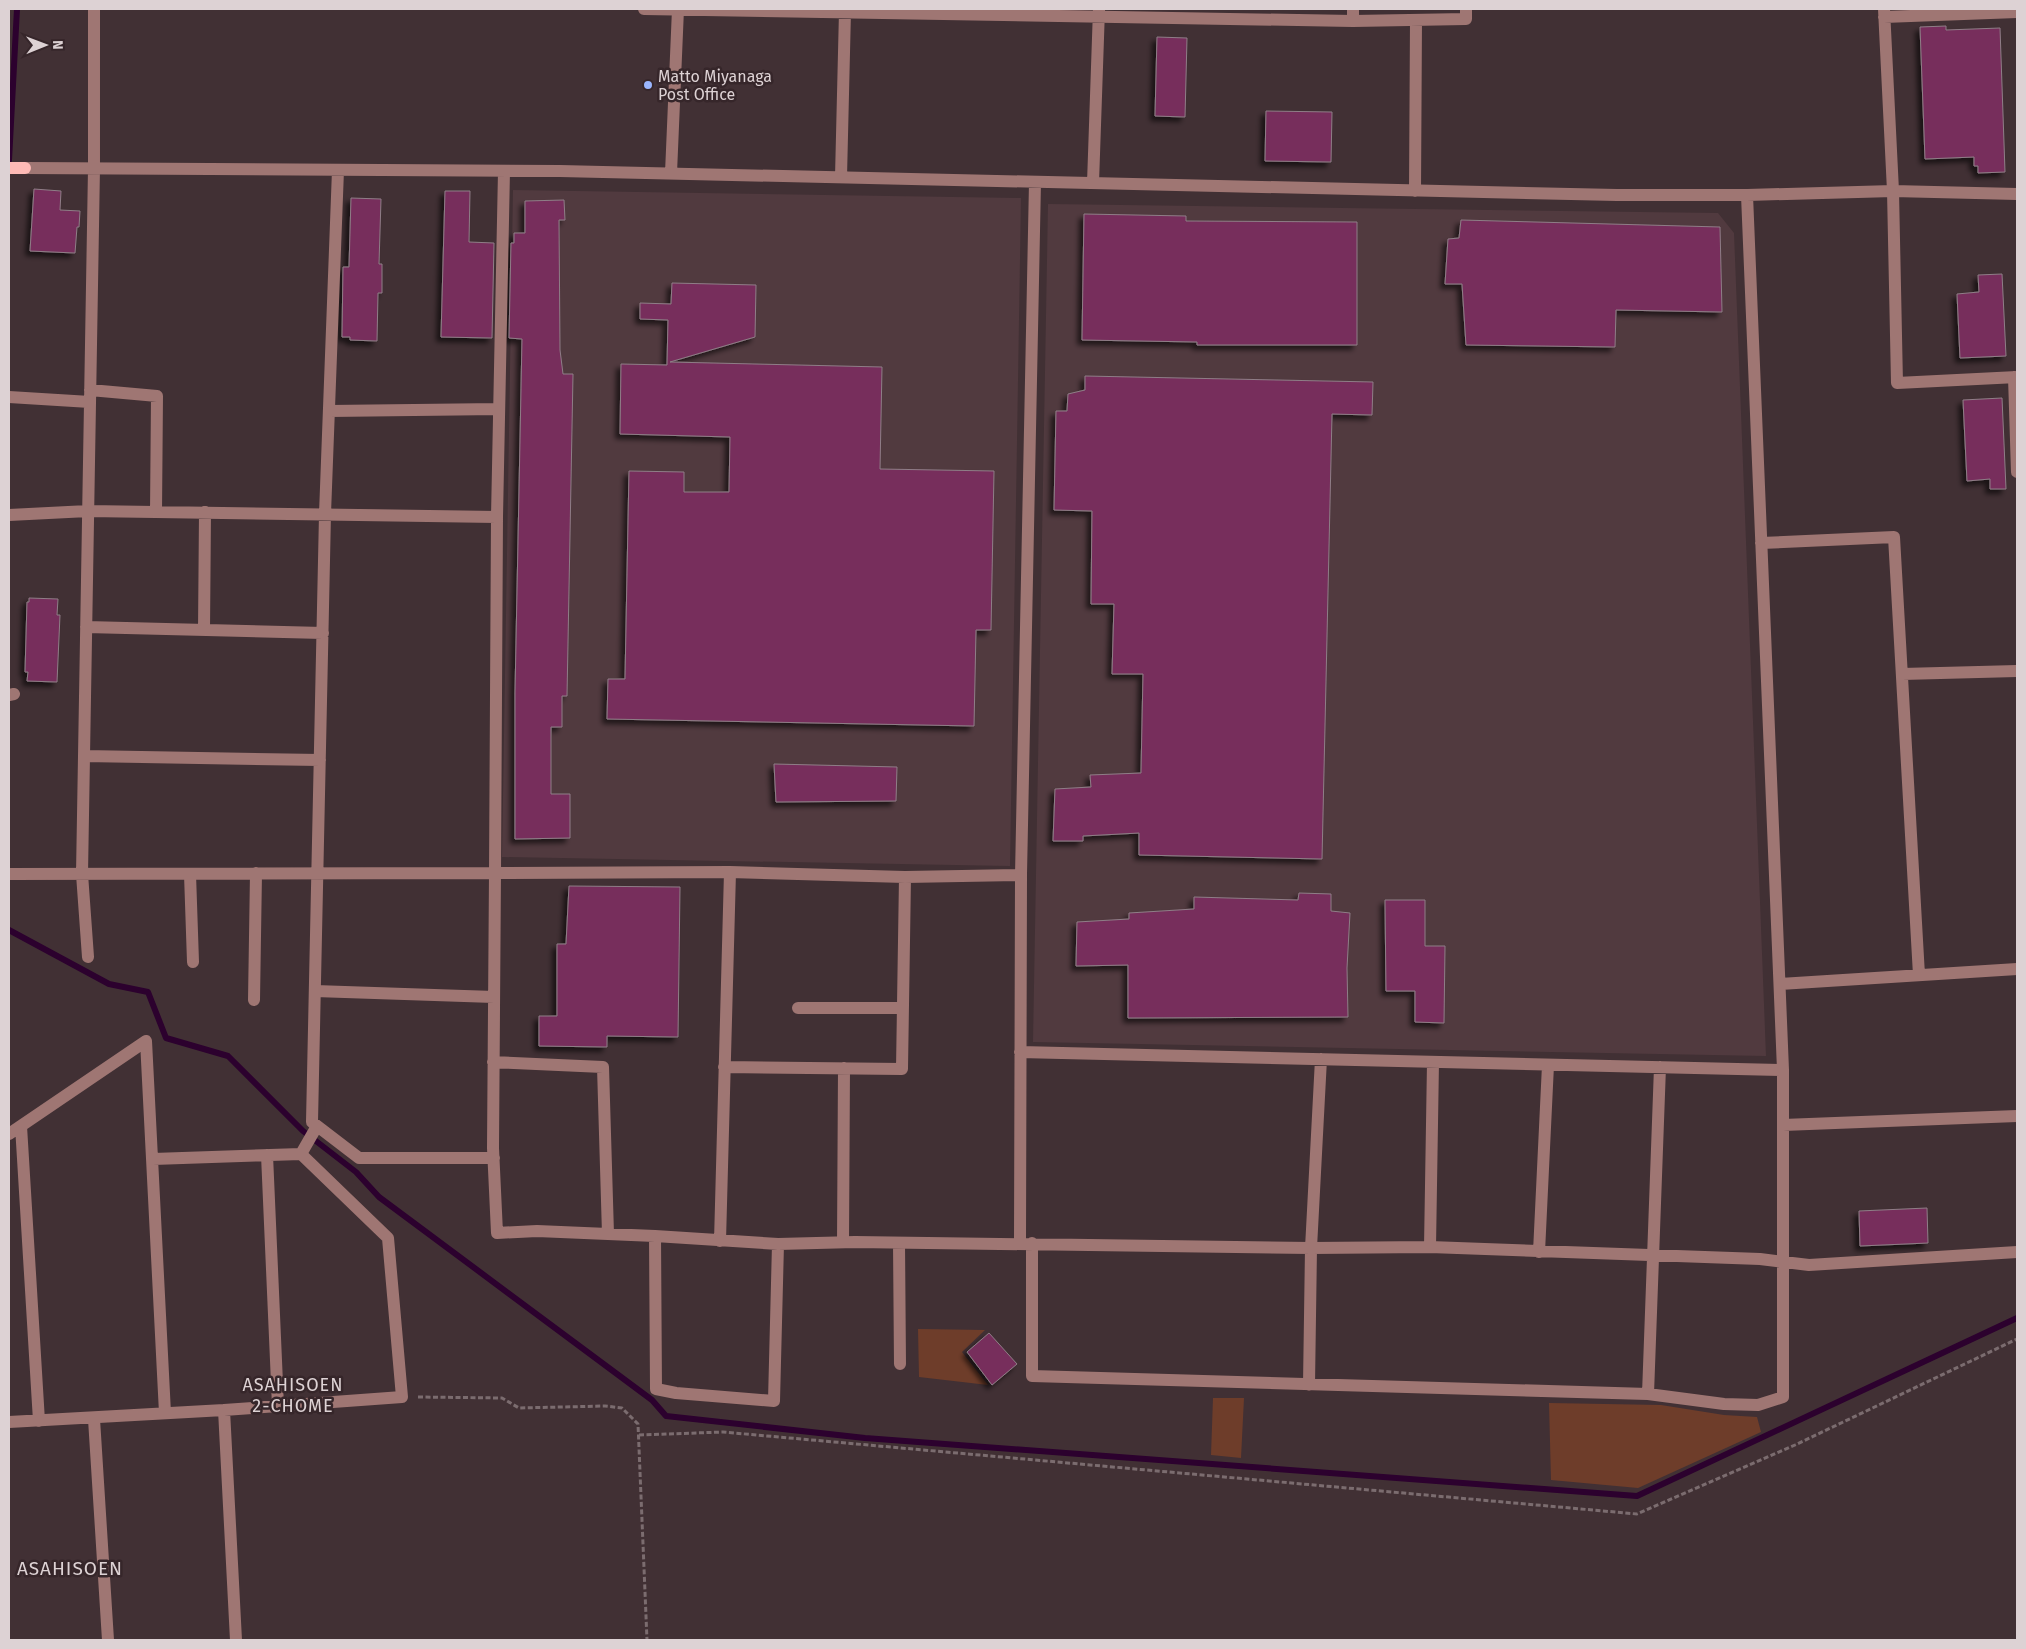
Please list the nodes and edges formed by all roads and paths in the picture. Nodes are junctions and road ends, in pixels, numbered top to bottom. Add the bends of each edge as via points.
1 (94, 9) edge
2 (644, 9) edge
3 (678, 9) edge
4 (1466, 9) edge
5 (845, 11) junction
6 (2012, 11) edge
7 (1099, 13) edge
8 (1884, 13) edge
9 (1353, 15) edge
10 (1416, 20) junction
11 (9, 168) edge
12 (24, 168) joint
13 (94, 168) junction
14 (338, 170) junction
15 (504, 170) junction
16 (671, 174) junction
17 (841, 177) junction
18 (1035, 182) junction
19 (1093, 183) junction
20 (1415, 190) junction
21 (1893, 191) junction
22 (2017, 194) edge
23 (1747, 195) junction
24 (2015, 377) edge
25 (90, 396) junction
26 (9, 397) edge
27 (499, 409) junction
28 (329, 411) junction
29 (2017, 472) edge
30 (88, 511) junction
31 (156, 512) junction
32 (205, 512) junction
33 (326, 514) junction
34 (9, 515) edge
35 (496, 517) junction
36 (1761, 543) junction
37 (86, 627) junction
38 (204, 630) junction
39 (323, 633) junction
40 (2017, 671) edge
41 (1902, 674) junction
42 (84, 756) junction
43 (320, 760) junction
44 (495, 872) junction
45 (730, 872) junction
46 (256, 873) junction
47 (318, 873) junction
48 (9, 874) edge
49 (82, 874) junction
50 (190, 874) junction
51 (1021, 875) junction
52 (905, 877) junction
53 (88, 957) dead end
54 (193, 962) dead end
55 (2017, 969) edge
56 (1920, 975) junction
57 (1780, 984) junction
58 (315, 992) junction
59 (494, 997) junction
60 (254, 1000) dead end
61 (798, 1008) dead end
62 (903, 1008) junction
63 (1020, 1052) junction
64 (1321, 1059) junction
65 (493, 1062) junction
66 (1433, 1062) junction
67 (1548, 1064) junction
68 (724, 1067) junction
69 (1660, 1067) junction
70 (844, 1068) junction
71 (1783, 1070) junction
72 (2017, 1116) edge
73 (1784, 1125) junction
74 (21, 1126) junction
75 (317, 1127) junction
76 (9, 1134) edge
77 (302, 1152) junction
78 (267, 1155) junction
79 (494, 1158) junction
80 (152, 1159) junction
81 (608, 1234) junction
82 (655, 1236) junction
83 (720, 1241) junction
84 (843, 1242) junction
85 (899, 1243) junction
86 (1026, 1243) junction
87 (778, 1244) junction
88 (1430, 1247) junction
89 (1311, 1248) junction
90 (1539, 1252) junction
91 (2017, 1252) edge
92 (1652, 1256) junction
93 (1784, 1260) junction
94 (2017, 1338) edge
95 (900, 1364) dead end
96 (1309, 1385) junction
97 (1648, 1394) junction
98 (402, 1397) junction
99 (278, 1406) junction
100 (224, 1410) junction
101 (165, 1413) junction
102 (94, 1419) junction
103 (38, 1421) junction
104 (9, 1422) edge
105 (639, 1435) junction
106 (108, 1640) edge
107 (236, 1640) edge
108 (647, 1640) edge

1 - 13 street
2 - 3 street
3 - 5 street
3 - 16 street
4 - 10 street via 1466,19
5 - 7 street
5 - 17 street
6 - 8 street
7 - 9 street
7 - 19 street
8 - 21 street
9 - 10 street
10 - 20 street
11 - 12 main road
12 - 13 street
13 - 14 street
13 - 25 street
14 - 15 street
14 - 28 street
15 - 16 street
15 - 27 street
16 - 17 street
17 - 18 street
18 - 19 street
18 - 51 street
19 - 20 street
20 - 23 street
21 - 22 street
21 - 23 street
21 - 24 street via 1897,382
23 - 36 street
24 - 29 street
25 - 26 street
25 - 30 street
25 - 31 street via 157,396
27 - 28 street
27 - 35 street
28 - 33 street
30 - 31 street
30 - 34 street
30 - 37 street
31 - 32 street
32 - 33 street
32 - 38 street
33 - 35 street
33 - 39 street
35 - 44 street
36 - 41 street via 1894,537
36 - 57 street
37 - 38 street
37 - 42 street
38 - 39 street
39 - 43 street
40 - 41 street
41 - 56 street
42 - 43 street
42 - 49 street
43 - 47 street
44 - 45 street
44 - 47 street
44 - 59 street
45 - 52 street
45 - 68 street
46 - 47 street
46 - 50 street
46 - 60 street
47 - 58 street
48 - 49 street
49 - 50 street
49 - 53 street
50 - 54 street
51 - 52 street
51 - 63 street
52 - 62 street
55 - 56 street
56 - 57 street
57 - 71 street
58 - 59 street
58 - 75 street via 312,1122
59 - 65 street
61 - 62 street
62 - 70 street via 902,1069
63 - 64 street
63 - 86 street
64 - 66 street
64 - 89 street
65 - 79 street
65 - 81 street via 603,1067
66 - 67 street
66 - 88 street
67 - 69 street
67 - 90 street
68 - 70 street
68 - 83 street
69 - 71 street
69 - 92 street
70 - 84 street
71 - 73 street
72 - 73 street
73 - 93 street
74 - 76 street
74 - 80 street via 146,1041
74 - 103 street
75 - 77 street
75 - 79 street via 359,1158
77 - 78 street
77 - 98 street via 388,1238
78 - 80 street
78 - 99 street
79 - 81 street via 497,1233
80 - 101 street
81 - 82 street
82 - 83 street
82 - 87 street via 656,1389 774,1401
83 - 87 street
84 - 85 street
84 - 87 street
85 - 86 street
85 - 95 street
86 - 89 street
86 - 96 street via 1032,1376
88 - 89 street
88 - 90 street
89 - 96 street
90 - 92 street
91 - 93 street via 1809,1265
92 - 93 street
92 - 97 street
93 - 97 street via 1783,1397 1758,1405
94 - 105 path via 1795,1445 1637,1514 732,1433
96 - 97 street
98 - 99 street
98 - 105 path via 502,1398 519,1408 622,1408 638,1424
99 - 100 street
100 - 101 street
100 - 107 street
101 - 102 street
102 - 103 street
102 - 106 street
103 - 104 street
105 - 108 path

